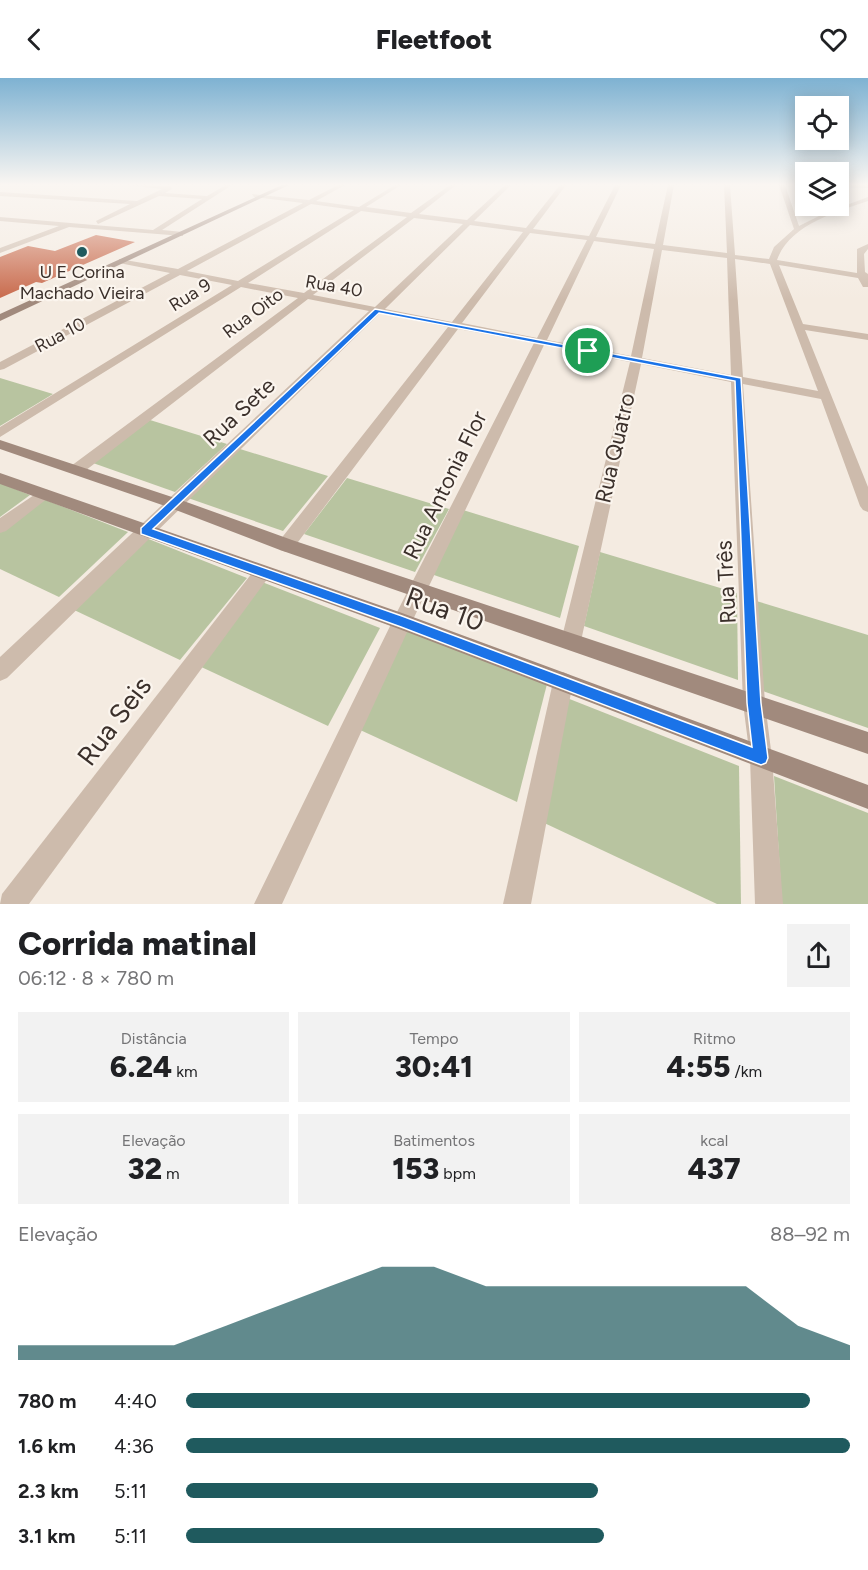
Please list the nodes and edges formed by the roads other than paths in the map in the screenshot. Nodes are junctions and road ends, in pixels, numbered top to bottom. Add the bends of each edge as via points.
1 (467, 223) edge
2 (66, 224) edge
3 (72, 224) junction
4 (111, 224) edge
5 (167, 224) edge
6 (196, 224) edge
7 (268, 224) edge
8 (335, 224) edge
9 (402, 224) edge
10 (471, 224) edge
11 (532, 224) edge
12 (600, 224) edge
13 (664, 224) edge
14 (729, 224) edge
15 (795, 224) edge
16 (806, 224) edge
17 (159, 229) junction
18 (797, 229) junction
19 (526, 231) junction
20 (176, 233) junction
21 (592, 240) junction
22 (868, 246) edge
23 (659, 248) junction
24 (0, 250) edge
25 (730, 257) junction
26 (122, 261) junction
27 (774, 262) junction
28 (178, 272) junction
29 (865, 277) edge
30 (238, 285) junction
31 (868, 287) edge
32 (306, 298) junction
33 (0, 310) edge
34 (378, 311) junction
35 (0, 318) edge
36 (457, 325) junction
37 (796, 326) junction
38 (868, 337) edge
39 (540, 341) junction
40 (636, 360) junction
41 (0, 367) edge
42 (739, 379) junction
43 (824, 396) junction
44 (0, 433) edge
45 (0, 444) edge
46 (76, 470) junction
47 (0, 478) edge
48 (43, 494) junction
49 (866, 498) edge
50 (173, 502) junction
51 (0, 527) edge
52 (145, 531) junction
53 (286, 545) junction
54 (262, 573) junction
55 (419, 589) junction
56 (402, 622) junction
57 (571, 641) junction
58 (0, 671) edge
59 (563, 682) junction
60 (754, 703) junction
61 (868, 743) edge
62 (761, 758) junction
63 (868, 797) edge
64 (12, 904) edge
65 (268, 904) edge
66 (517, 904) edge
67 (769, 904) edge

1 - 34 street, Rua Sete
2 - 3 street
3 - 17 street
3 - 24 street
4 - 17 street
5 - 17 street
6 - 20 street
7 - 28 street, Rua 10
8 - 30 street, Rua 9
9 - 32 street, Rua Oito
10 - 19 street
11 - 19 street
12 - 21 street, Rua Antonia Flor
13 - 23 street, Rua Quatro
14 - 25 street, Rua Três
15 - 18 street
16 - 18 street
17 - 20 street
18 - 27 street via 773,254
19 - 21 street
19 - 36 street
20 - 26 street
20 - 33 street
21 - 23 street
21 - 39 street, Rua Antonia Flor
22 - 29 street via 859,255
23 - 25 street
23 - 40 street, Rua Quatro
25 - 27 street
25 - 42 street, Rua Três
26 - 28 street, Rua 40
26 - 35 street
27 - 29 street
27 - 37 street
28 - 30 street, Rua 40
28 - 41 street, Rua 10
29 - 31 street
30 - 32 street, Rua 40
30 - 44 street, Rua 9
32 - 34 street, Rua 40
32 - 46 street, Rua Oito
34 - 36 street, Rua 40
34 - 50 street, Rua Sete
36 - 39 street, Rua 40
36 - 53 street
37 - 38 street
37 - 43 street
39 - 40 street, Rua 40
39 - 55 street, Rua Antonia Flor
40 - 42 street, Rua 40
40 - 57 street, Rua Quatro
42 - 43 street, Rua 40
42 - 60 street, Rua Três
43 - 49 street
45 - 46 street, Rua 10
46 - 50 street, Rua 10
47 - 48 street, Rua 10
48 - 51 street
48 - 52 street, Rua 10
50 - 52 street, Rua Sete
50 - 53 street, Rua 10
52 - 54 street, Rua 10
52 - 58 street, Rua Sete
53 - 55 street, Rua 10
54 - 56 street, Rua 10
54 - 64 street, Rua Seis
55 - 56 street, Rua Antonia Flor
55 - 57 street, Rua 10
56 - 59 street, Rua 10
56 - 65 street, Rua Antonia Flor
57 - 60 street, Rua 10
59 - 62 street, Rua 10
59 - 66 street
60 - 61 street, Rua 10
60 - 62 street, Rua Três
62 - 63 street, Rua 10
62 - 67 street, Rua Três

